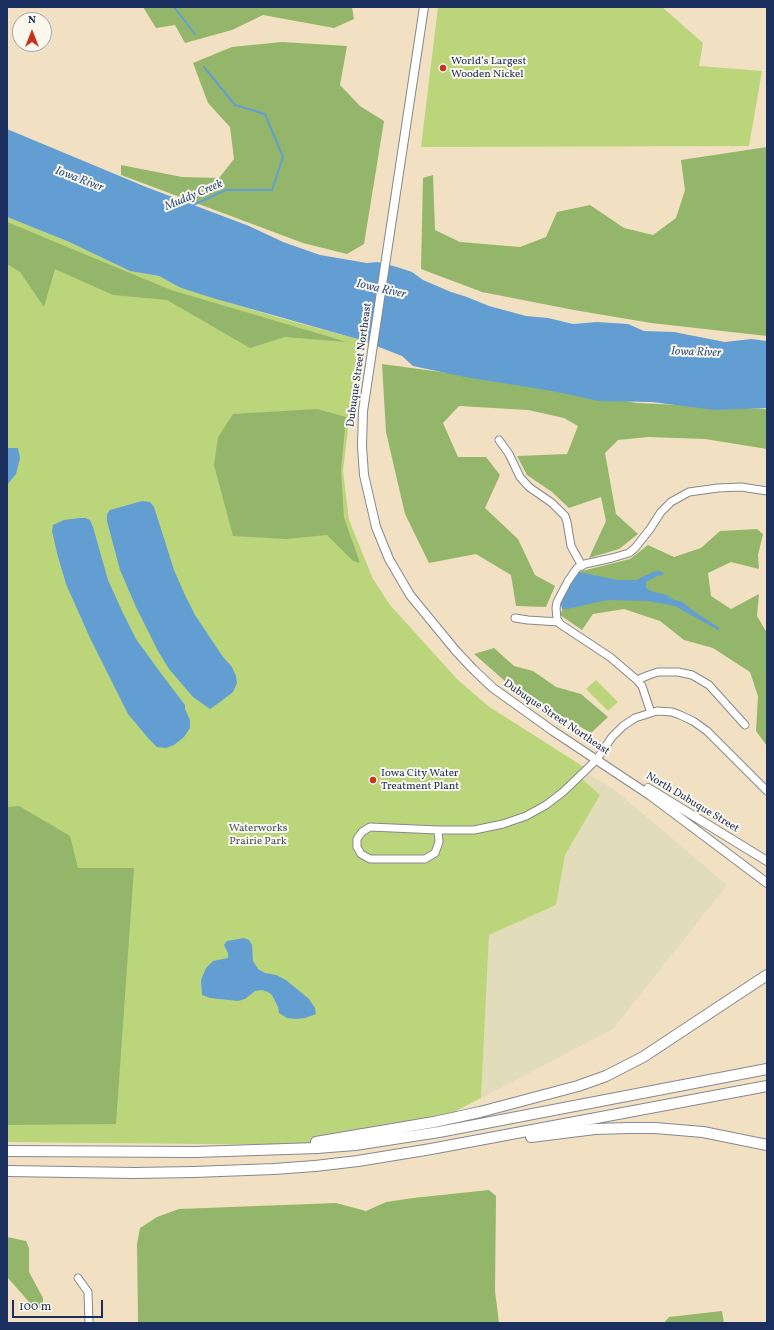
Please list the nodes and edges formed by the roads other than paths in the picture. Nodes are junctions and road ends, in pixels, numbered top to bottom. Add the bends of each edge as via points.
1 (424, 7) edge
2 (499, 440) dead end
3 (767, 491) edge
4 (582, 566) junction
5 (515, 618) dead end
6 (559, 622) junction
7 (637, 680) junction
8 (651, 713) junction
9 (745, 725) dead end
10 (597, 759) junction
11 (605, 765) junction
12 (767, 791) edge
13 (438, 830) junction
14 (767, 861) edge
15 (767, 883) edge
16 (767, 975) edge
17 (767, 1069) edge
18 (767, 1086) edge
19 (767, 1145) edge
20 (260, 1149) junction
21 (431, 1149) junction
22 (7, 1151) edge
23 (7, 1171) edge
24 (78, 1278) dead end
25 (89, 1323) edge

1 - 10 main road, Dubuque Street Northeast via 362,421 364,475 376,527 384,548 410,595 456,651 493,688 553,732
2 - 4 street via 520,477 565,516 571,546
3 - 4 street via 742,487 690,492 661,512 635,548
4 - 6 street via 572,575 561,594 556,608
5 - 6 street
6 - 7 street via 610,657
7 - 8 street via 642,686
7 - 9 street via 658,672 692,675 709,685
8 - 10 street via 635,718 623,726
8 - 12 street via 672,712 693,721 726,749
10 - 11 main road, Dubuque Street Northeast
10 - 13 street via 546,805 526,816 474,830
11 - 14 main road, North Dubuque Street via 652,790
11 - 15 main road, Dubuque Street Northeast via 651,796
13 - 13 street via 439,842 435,853 425,860 370,859 361,854 357,847 357,838 370,827
16 - 20 highway via 643,1057 606,1076 578,1086 423,1124
17 - 20 highway via 439,1132 355,1145
18 - 21 highway
19 - 21 highway via 703,1132 629,1128 595,1129
20 - 22 highway via 195,1152
21 - 23 highway via 358,1161 274,1169 141,1173
24 - 25 street via 88,1292

